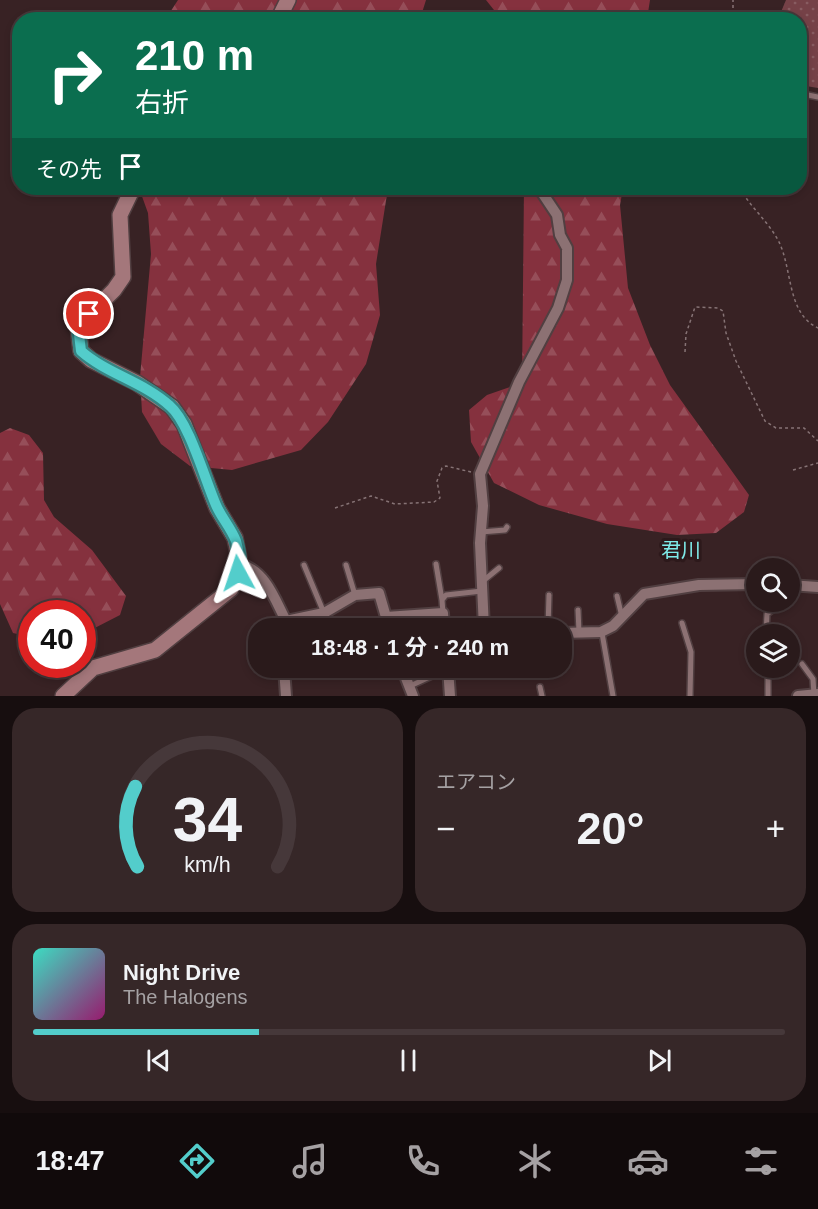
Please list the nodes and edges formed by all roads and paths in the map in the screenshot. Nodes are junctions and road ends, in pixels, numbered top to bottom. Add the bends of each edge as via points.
1 (808, 95) dead end
2 (818, 97) edge
3 (130, 195) edge
4 (544, 195) edge
5 (745, 195) edge
6 (818, 328) edge
7 (685, 352) dead end
8 (818, 441) edge
9 (818, 463) edge
10 (793, 470) dead end
11 (480, 474) junction
12 (335, 508) dead end
13 (507, 527) dead end
14 (481, 532) junction
15 (240, 564) junction
16 (436, 564) dead end
17 (304, 565) dead end
18 (346, 565) dead end
19 (499, 568) dead end
20 (746, 584) edge
21 (483, 586) junction
22 (800, 586) edge
23 (818, 587) edge
24 (355, 595) junction
25 (549, 595) dead end
26 (617, 596) dead end
27 (442, 600) junction
28 (578, 610) dead end
29 (324, 613) junction
30 (443, 613) junction
31 (396, 617) joint
32 (622, 617) junction
33 (281, 618) edge
34 (307, 618) edge
35 (443, 618) edge
36 (484, 618) edge
37 (548, 618) edge
38 (682, 623) dead end
39 (572, 632) edge
40 (579, 632) junction
41 (602, 632) junction
42 (802, 664) dead end
43 (285, 678) edge
44 (430, 678) edge
45 (449, 678) edge
46 (768, 678) edge
47 (540, 687) dead end
48 (411, 691) edge
49 (816, 695) edge
50 (63, 696) edge
51 (286, 696) edge
52 (451, 696) edge
53 (542, 696) edge
54 (613, 696) edge
55 (690, 696) edge
56 (768, 696) edge
57 (798, 696) edge

1 - 2 lane
3 - 15 street via 120,214 123,277 78,326 81,351 172,406 184,424 217,508 235,538
4 - 11 street via 557,215 567,248 567,280 558,309 519,382
5 - 6 path via 778,241 798,313
7 - 8 path via 687,327 695,307 723,311 736,361 765,421 776,428 804,428
9 - 10 path
11 - 12 path via 442,468 437,481 440,498 434,502 395,504 371,496
11 - 14 street
13 - 14 lane
14 - 21 street
15 - 33 street via 251,567 266,583
15 - 50 street via 231,589 154,650 93,668
16 - 27 lane
17 - 29 lane
18 - 24 lane
19 - 21 lane
20 - 32 street via 699,585 644,594
21 - 27 lane via 446,595
21 - 36 street
22 - 23 street
24 - 29 street
24 - 31 street via 379,593 386,617
25 - 37 lane
26 - 32 lane
27 - 30 lane
28 - 40 lane
29 - 34 street
30 - 31 street
30 - 35 street
32 - 41 street
38 - 55 lane via 691,652
39 - 40 street
40 - 41 street
41 - 54 lane
42 - 49 lane via 813,679
43 - 51 street
44 - 48 lane
45 - 52 street
46 - 56 lane
47 - 53 lane
49 - 57 street

